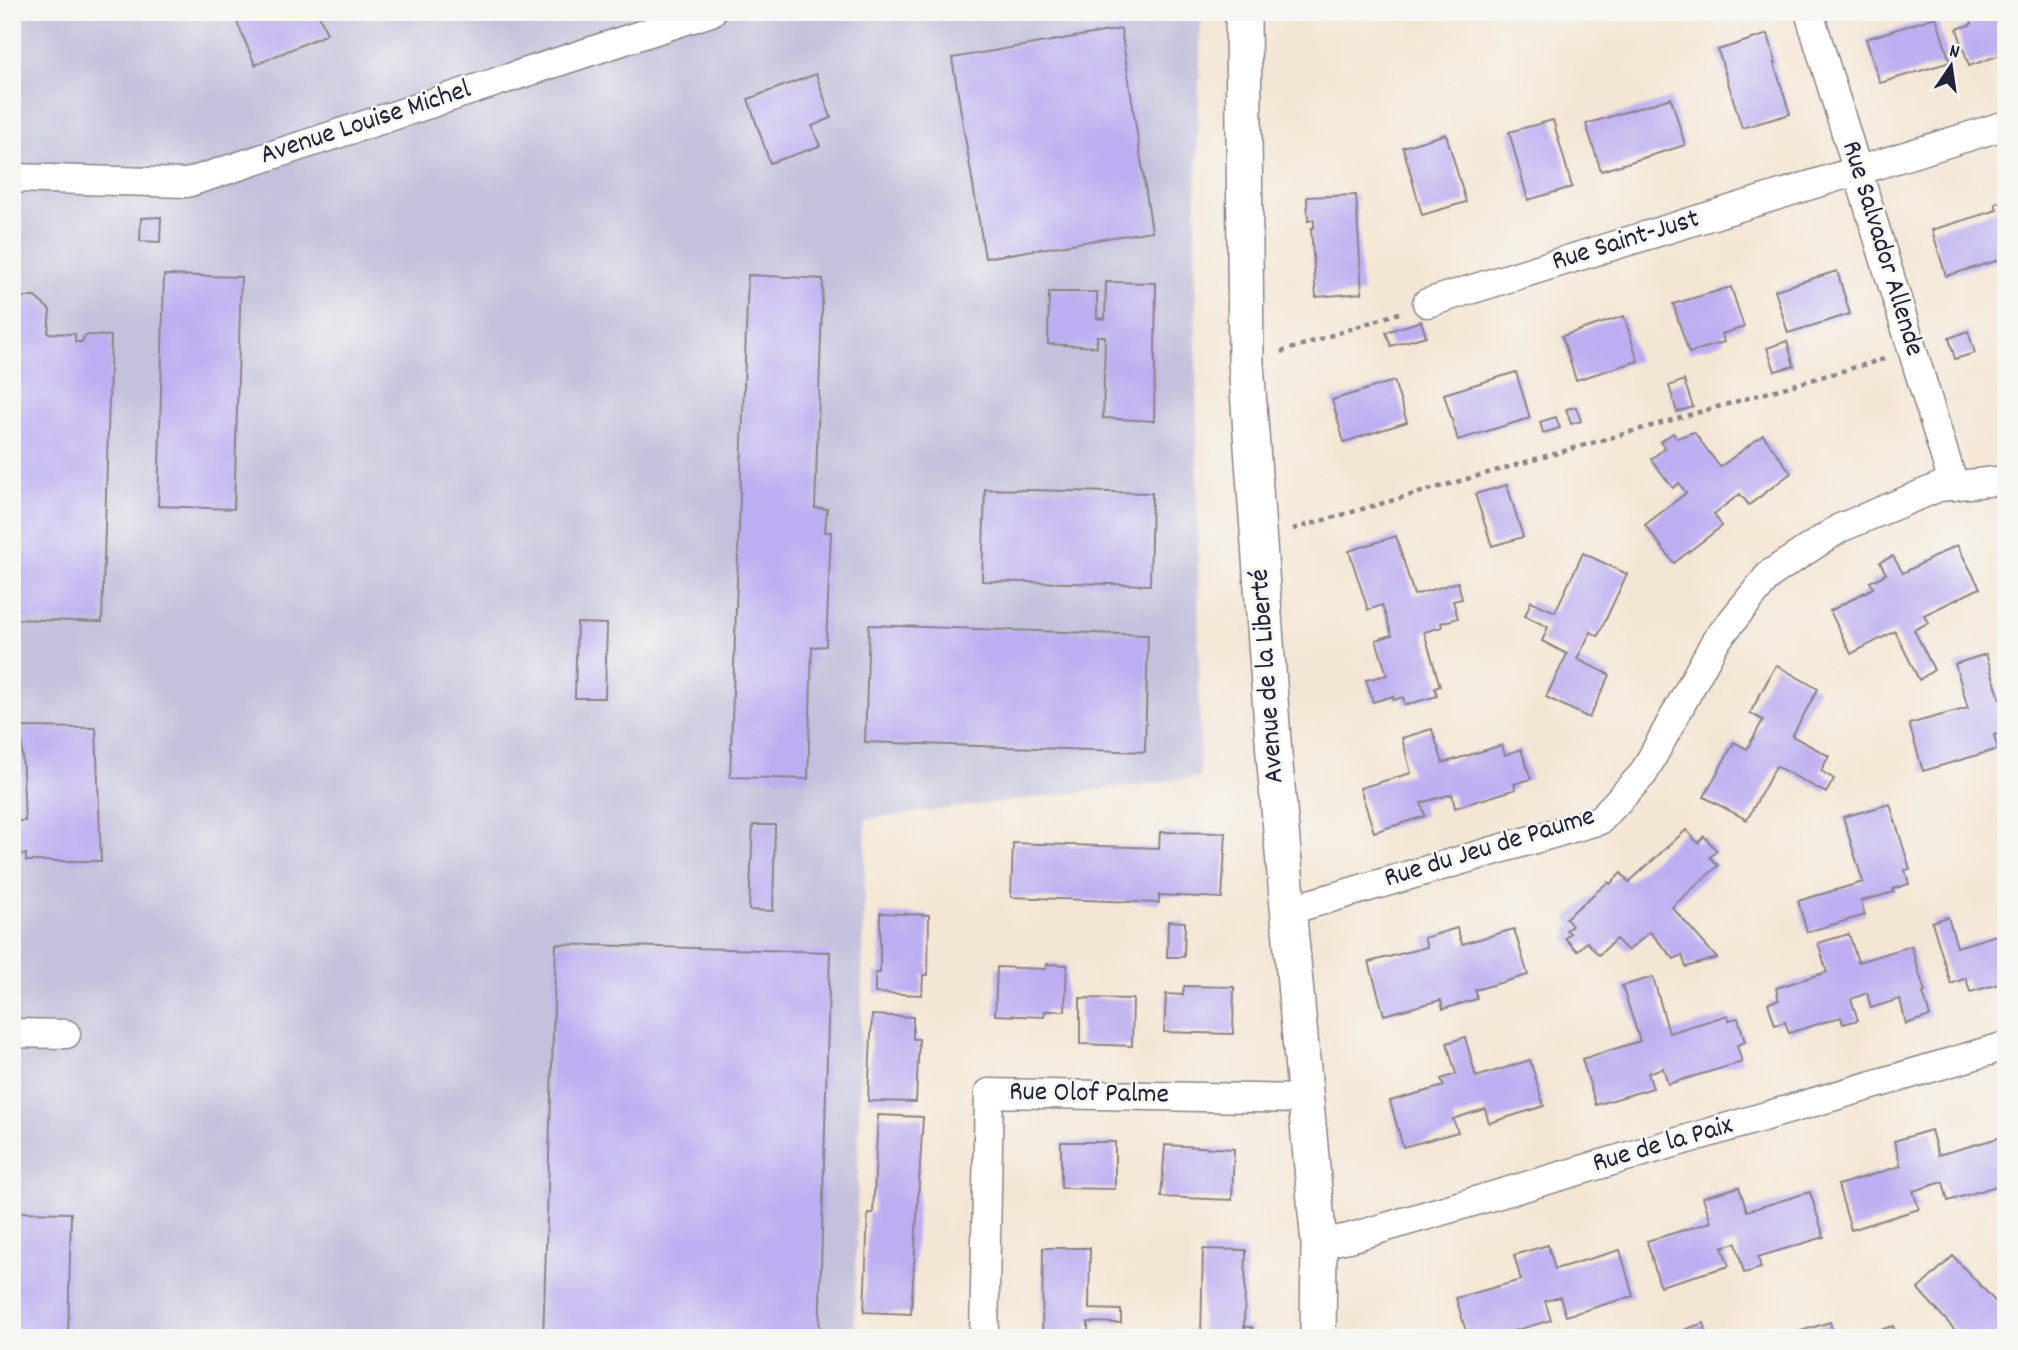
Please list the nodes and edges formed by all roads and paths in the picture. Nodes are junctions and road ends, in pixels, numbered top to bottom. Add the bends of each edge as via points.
1 (710, 12) edge
2 (1243, 12) edge
3 (1808, 12) edge
4 (2006, 125) edge
5 (1857, 170) junction
6 (12, 178) edge
7 (1427, 303) joint
8 (1913, 351) junction
9 (1246, 363) junction
10 (2006, 480) edge
11 (1954, 486) junction
12 (1259, 539) junction
13 (1289, 909) junction
14 (12, 1033) edge
15 (66, 1034) dead end
16 (2006, 1046) edge
17 (1307, 1099) junction
18 (1320, 1244) junction
19 (984, 1338) edge
20 (1318, 1338) edge

1 - 6 street, Avenue Louise Michel via 187,183
2 - 9 street, Avenue de la Liberté
3 - 5 street, Rue Salvador Allende
4 - 5 street, Rue Saint-Just
5 - 7 street, Rue Saint-Just
5 - 8 street, Rue Salvador Allende
7 - 9 path
8 - 11 street, Rue Salvador Allende
8 - 12 path
9 - 12 street, Avenue de la Liberté
10 - 11 street, Rue du Jeu de Paume
11 - 13 street, Rue du Jeu de Paume via 1939,487 1840,527 1770,573 1715,642 1643,774 1600,820
12 - 13 street, Avenue de la Liberté
13 - 17 street, Avenue de la Liberté
14 - 15 street
16 - 18 street, Rue de la Paix
17 - 18 street, Avenue de la Liberté
17 - 19 street, Rue Olof Palme via 989,1093
18 - 20 street, Avenue de la Liberté

